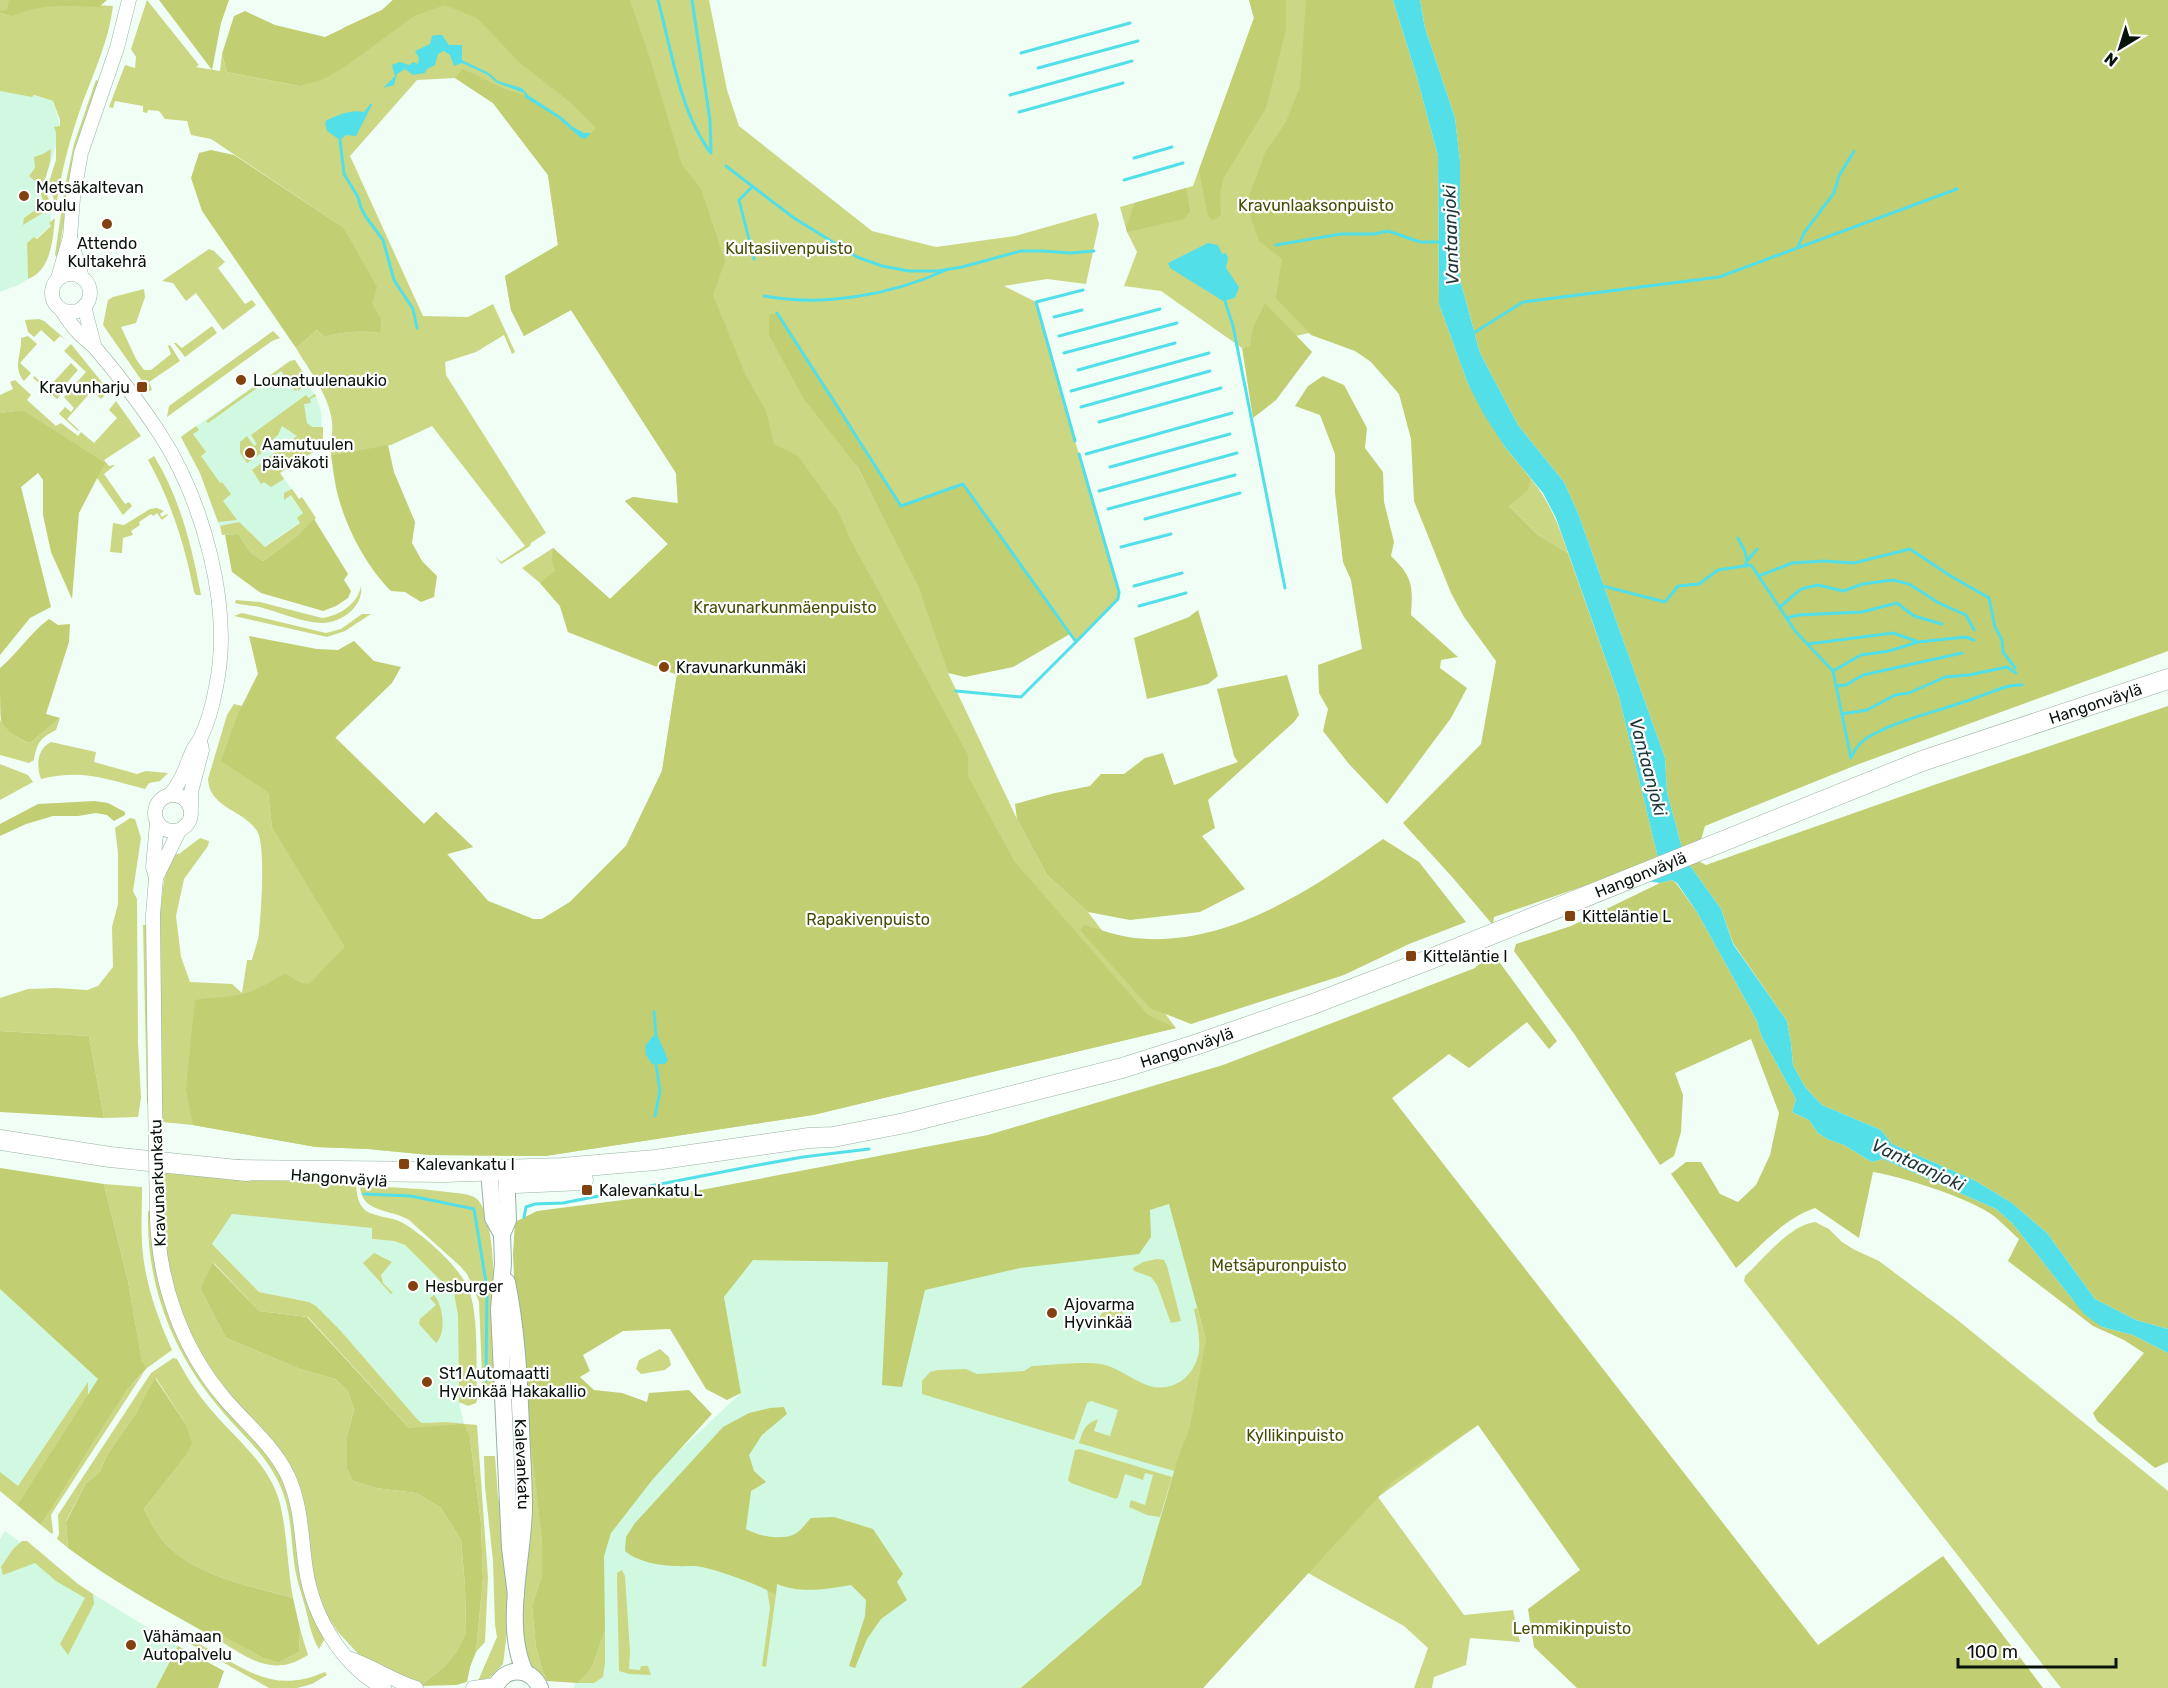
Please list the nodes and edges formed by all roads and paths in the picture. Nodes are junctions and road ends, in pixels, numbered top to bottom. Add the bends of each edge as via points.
1 (129, 0) edge
2 (70, 237) junction
3 (58, 278) junction
4 (82, 278) junction
5 (84, 306) junction
6 (61, 309) junction
7 (95, 347) junction
8 (2168, 679) edge
9 (200, 740) junction
10 (170, 795) junction
11 (191, 807) junction
12 (157, 822) junction
13 (179, 831) junction
14 (156, 878) junction
15 (0, 1140) edge
16 (498, 1177) junction
17 (345, 1656) junction
18 (517, 1672) junction
19 (495, 1687) edge
20 (384, 1688) edge
21 (416, 1688) edge
22 (473, 1688) edge
23 (540, 1688) edge

1 - 2 street via 81,153
2 - 3 street
2 - 4 street
3 - 4 street via 70,274
3 - 6 street via 52,293
4 - 5 street via 90,295
5 - 6 street via 73,312
5 - 7 street
6 - 7 street via 77,332
7 - 9 street via 163,439 190,493 208,546 219,611 220,666
8 - 16 highway, Hangonväylä via 1922,761 1313,1004 1122,1068 905,1123 833,1137
9 - 10 street
9 - 11 street via 202,750
10 - 11 street via 183,797
10 - 12 street via 156,806
11 - 13 street via 190,820
12 - 13 street via 166,830
12 - 14 street, Kravunarkunkatu via 153,867
13 - 14 street, Kravunarkunkatu
14 - 17 street, Kravunarkunkatu, bridge via 153,915 157,1218 163,1273 176,1317 195,1356 214,1386 269,1446 288,1476 298,1506 310,1589 322,1619
15 - 16 highway, Hangonväylä via 99,1156 237,1170
16 - 18 main road, Kalevankatu via 508,1220 502,1234 499,1309
17 - 20 street, Kravunarkunkatu via 363,1675
17 - 21 street
18 - 19 main road via 501,1677
18 - 23 main road, Kalevankatu via 533,1677
19 - 22 street

